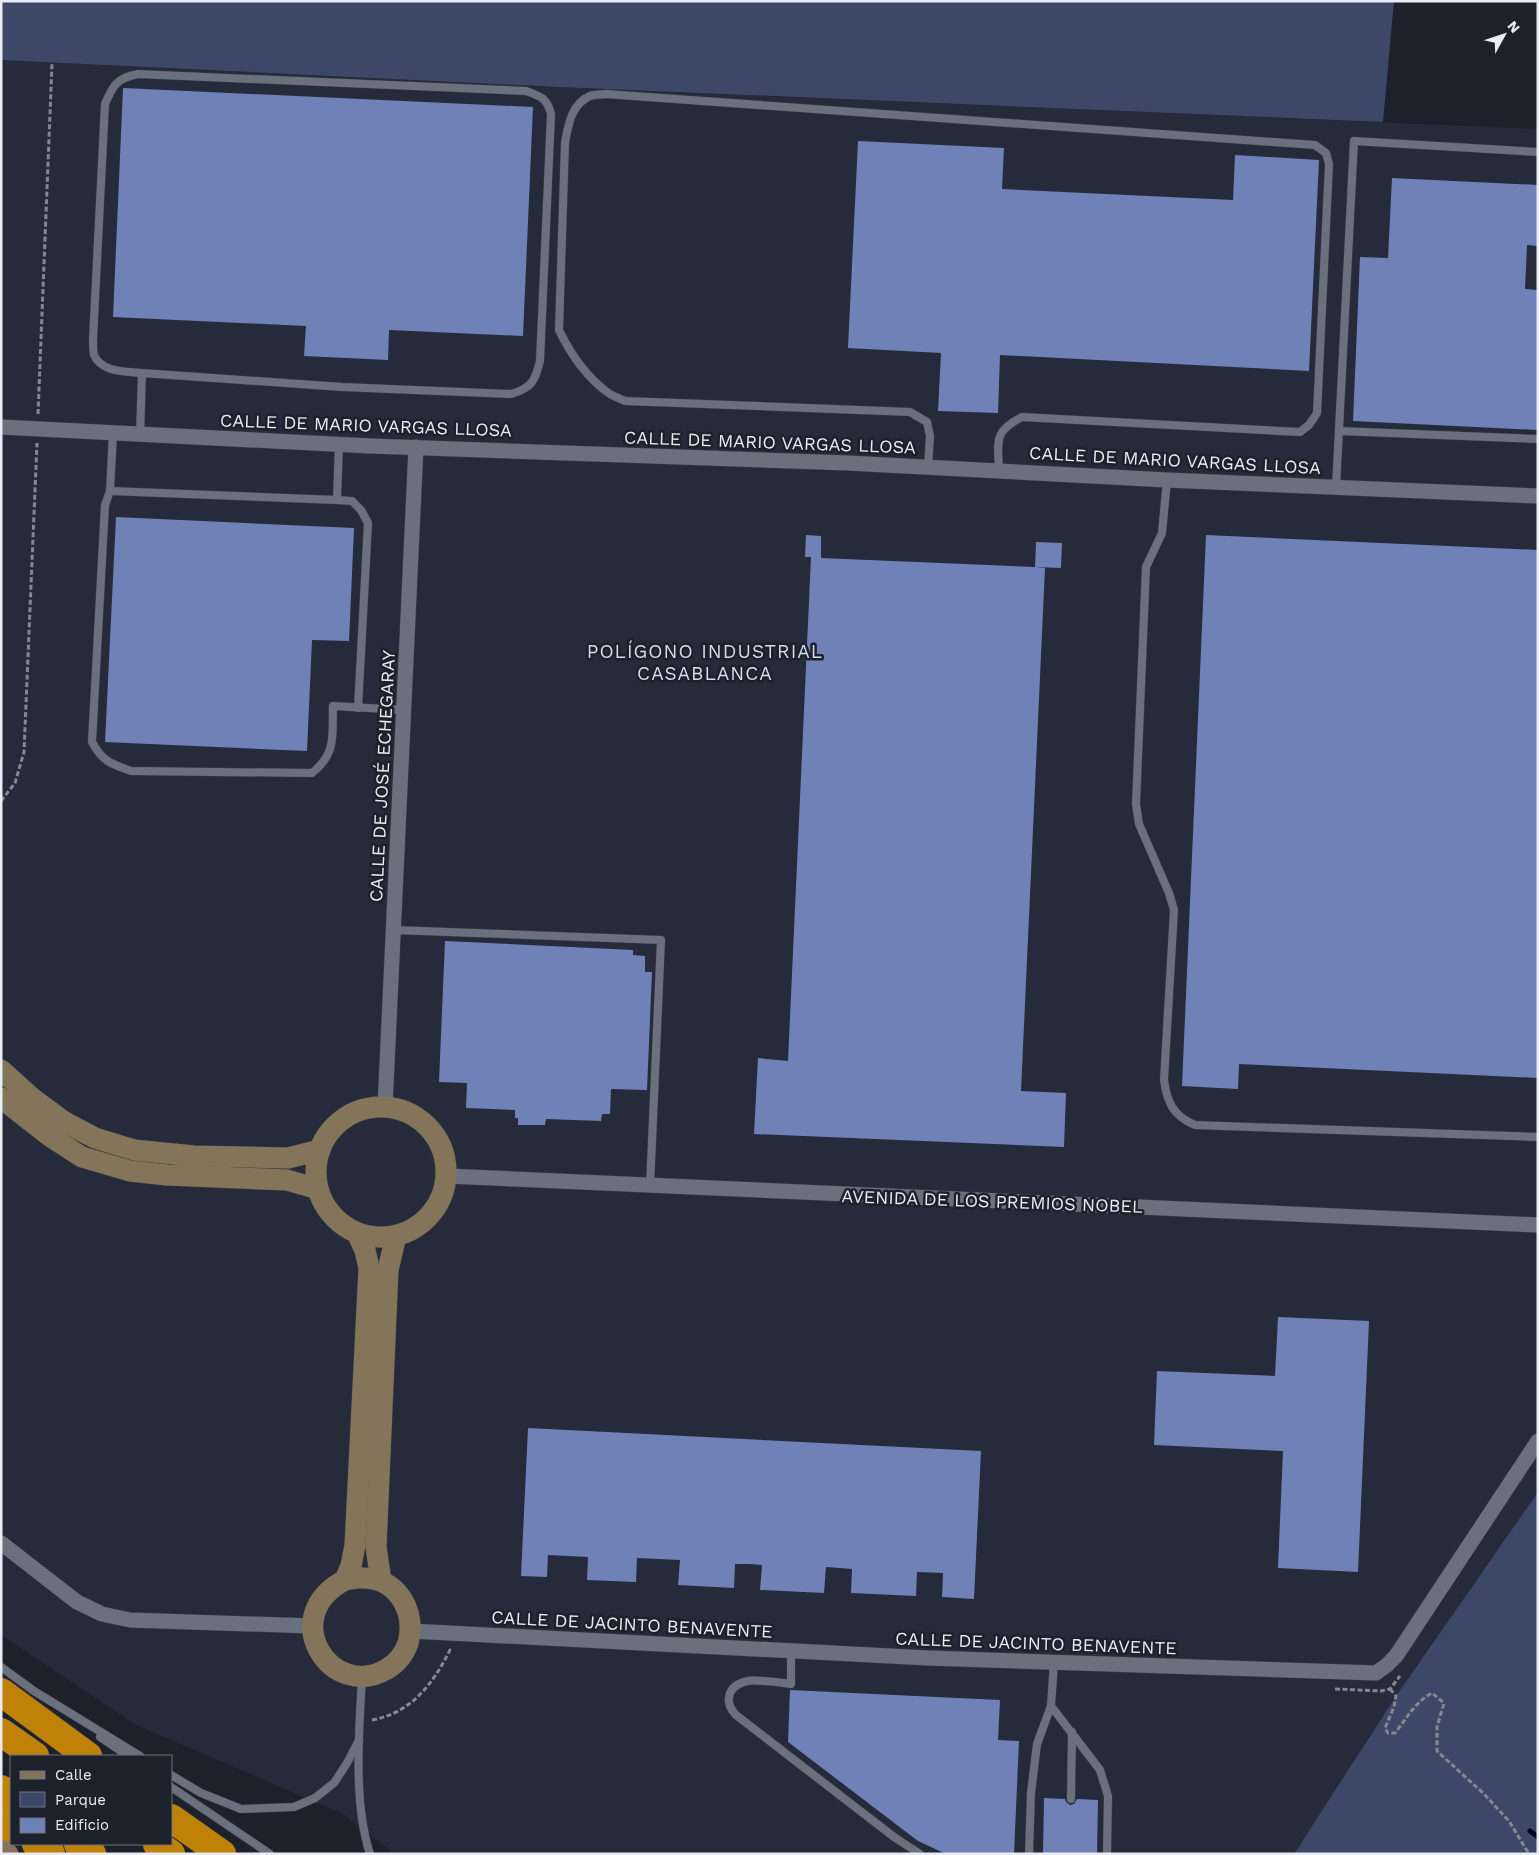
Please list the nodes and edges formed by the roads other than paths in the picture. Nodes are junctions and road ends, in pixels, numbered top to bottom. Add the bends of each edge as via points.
1 (1538, 152) edge
2 (142, 372) junction
3 (1, 427) edge
4 (1339, 431) junction
5 (113, 433) junction
6 (140, 435) junction
7 (1538, 439) edge
8 (339, 444) junction
9 (416, 447) junction
10 (928, 468) junction
11 (999, 470) junction
12 (1167, 480) junction
13 (1336, 487) junction
14 (110, 491) junction
15 (1538, 496) edge
16 (336, 500) junction
17 (358, 708) junction
18 (404, 710) junction
19 (393, 930) junction
20 (1, 1070) edge
21 (1, 1098) edge
22 (384, 1107) junction
23 (1538, 1137) edge
24 (320, 1150) junction
25 (447, 1176) junction
26 (650, 1186) junction
27 (318, 1189) junction
28 (1538, 1225) edge
29 (357, 1233) junction
30 (396, 1236) junction
31 (1538, 1441) edge
32 (1, 1543) edge
33 (345, 1580) junction
34 (381, 1581) junction
35 (312, 1626) junction
36 (411, 1631) junction
37 (791, 1651) junction
38 (1054, 1662) junction
39 (1, 1667) edge
40 (362, 1677) junction
41 (34, 1691) junction
42 (1, 1692) edge
43 (1051, 1706) junction
44 (1, 1732) edge
45 (1072, 1732) junction
46 (359, 1740) junction
47 (34, 1755) edge
48 (87, 1755) edge
49 (127, 1755) edge
50 (138, 1755) edge
51 (172, 1776) edge
52 (172, 1788) edge
53 (1071, 1799) dead end
54 (172, 1819) edge
55 (38, 1845) edge
56 (79, 1845) edge
57 (158, 1845) edge
58 (1, 1849) edge
59 (8, 1854) edge
60 (51, 1854) edge
61 (92, 1854) edge
62 (171, 1854) edge
63 (222, 1854) edge
64 (270, 1854) edge
65 (370, 1854) edge
66 (920, 1854) edge
67 (1029, 1854) edge
68 (1107, 1854) edge

1 - 4 lane via 1354,141
2 - 2 lane via 342,387 512,394 524,390 535,380 540,361 551,114 548,105 539,96 526,91 138,74 125,77 114,87 105,104 93,339 94,355 102,365 112,370
2 - 6 lane
3 - 5 street, CALLE DE MARIO VARGAS LLOSA
4 - 7 lane
4 - 13 lane
5 - 6 street, CALLE DE MARIO VARGAS LLOSA
5 - 14 lane
6 - 8 street, CALLE DE MARIO VARGAS LLOSA
8 - 9 street, CALLE DE MARIO VARGAS LLOSA
8 - 16 lane
9 - 10 street, CALLE DE MARIO VARGAS LLOSA
9 - 18 street, CALLE DE JOSÉ ECHEGARAY
10 - 11 street, CALLE DE MARIO VARGAS LLOSA
10 - 11 lane via 930,436 927,422 910,412 625,401 608,393 587,372 558,330 565,143 568,122 577,106 590,96 606,94 1314,145 1326,153 1329,164 1317,413 1309,425 1300,432 1022,416 1006,426 998,439
11 - 12 street, CALLE DE MARIO VARGAS LLOSA
12 - 13 street, CALLE DE MARIO VARGAS LLOSA
12 - 23 lane via 1162,533 1146,567 1136,804 1139,824 1170,893 1174,910 1164,1080 1166,1096 1179,1116 1195,1125
13 - 15 street, CALLE DE MARIO VARGAS LLOSA
14 - 16 lane
14 - 17 lane via 105,505 92,742 98,753 111,764 131,770 312,773 330,754 333,706
16 - 17 lane via 352,501 368,523
17 - 18 lane
18 - 19 street, CALLE DE JOSÉ ECHEGARAY
19 - 22 street, CALLE DE JOSÉ ECHEGARAY
19 - 26 lane via 661,940
20 - 24 street via 63,1121 95,1138 134,1150 194,1156 288,1158
21 - 27 street via 50,1137 82,1157 130,1171 287,1180
22 - 24 street via 363,1109 344,1118 331,1130
22 - 25 street via 403,1110 423,1122 437,1138 445,1155
24 - 27 street via 316,1171
25 - 26 street, AVENIDA DE LOS PREMIOS NOBEL
25 - 30 street via 443,1196 434,1212 418,1227
26 - 28 street, AVENIDA DE LOS PREMIOS NOBEL
27 - 29 street via 336,1219
29 - 30 street via 379,1238
29 - 33 street via 369,1268 355,1545
30 - 34 street via 387,1280 376,1547
31 - 38 street, CALLE DE JACINTO BENAVENTE via 1396,1656 1376,1673
32 - 35 street via 77,1602 102,1614 130,1620
33 - 34 street
33 - 35 street via 323,1596
34 - 36 street via 403,1600 410,1615
35 - 40 street via 317,1647 328,1662 346,1674
36 - 37 street, CALLE DE JACINTO BENAVENTE
36 - 40 street via 405,1651 394,1665 380,1673
37 - 38 street, CALLE DE JACINTO BENAVENTE
37 - 66 lane via 791,1684 748,1681 731,1691 729,1708
38 - 43 lane
39 - 41 lane
40 - 46 lane
41 - 49 lane
41 - 50 lane
42 - 48 highway
43 - 45 lane
43 - 67 lane via 1037,1744
44 - 47 highway
45 - 53 lane
45 - 68 lane via 1100,1770 1108,1796
46 - 51 lane via 334,1783 314,1798 294,1807 241,1810 201,1793
46 - 65 lane via 361,1800
52 - 64 lane
54 - 63 highway
55 - 60 highway
56 - 61 highway
57 - 62 highway
58 - 59 street

